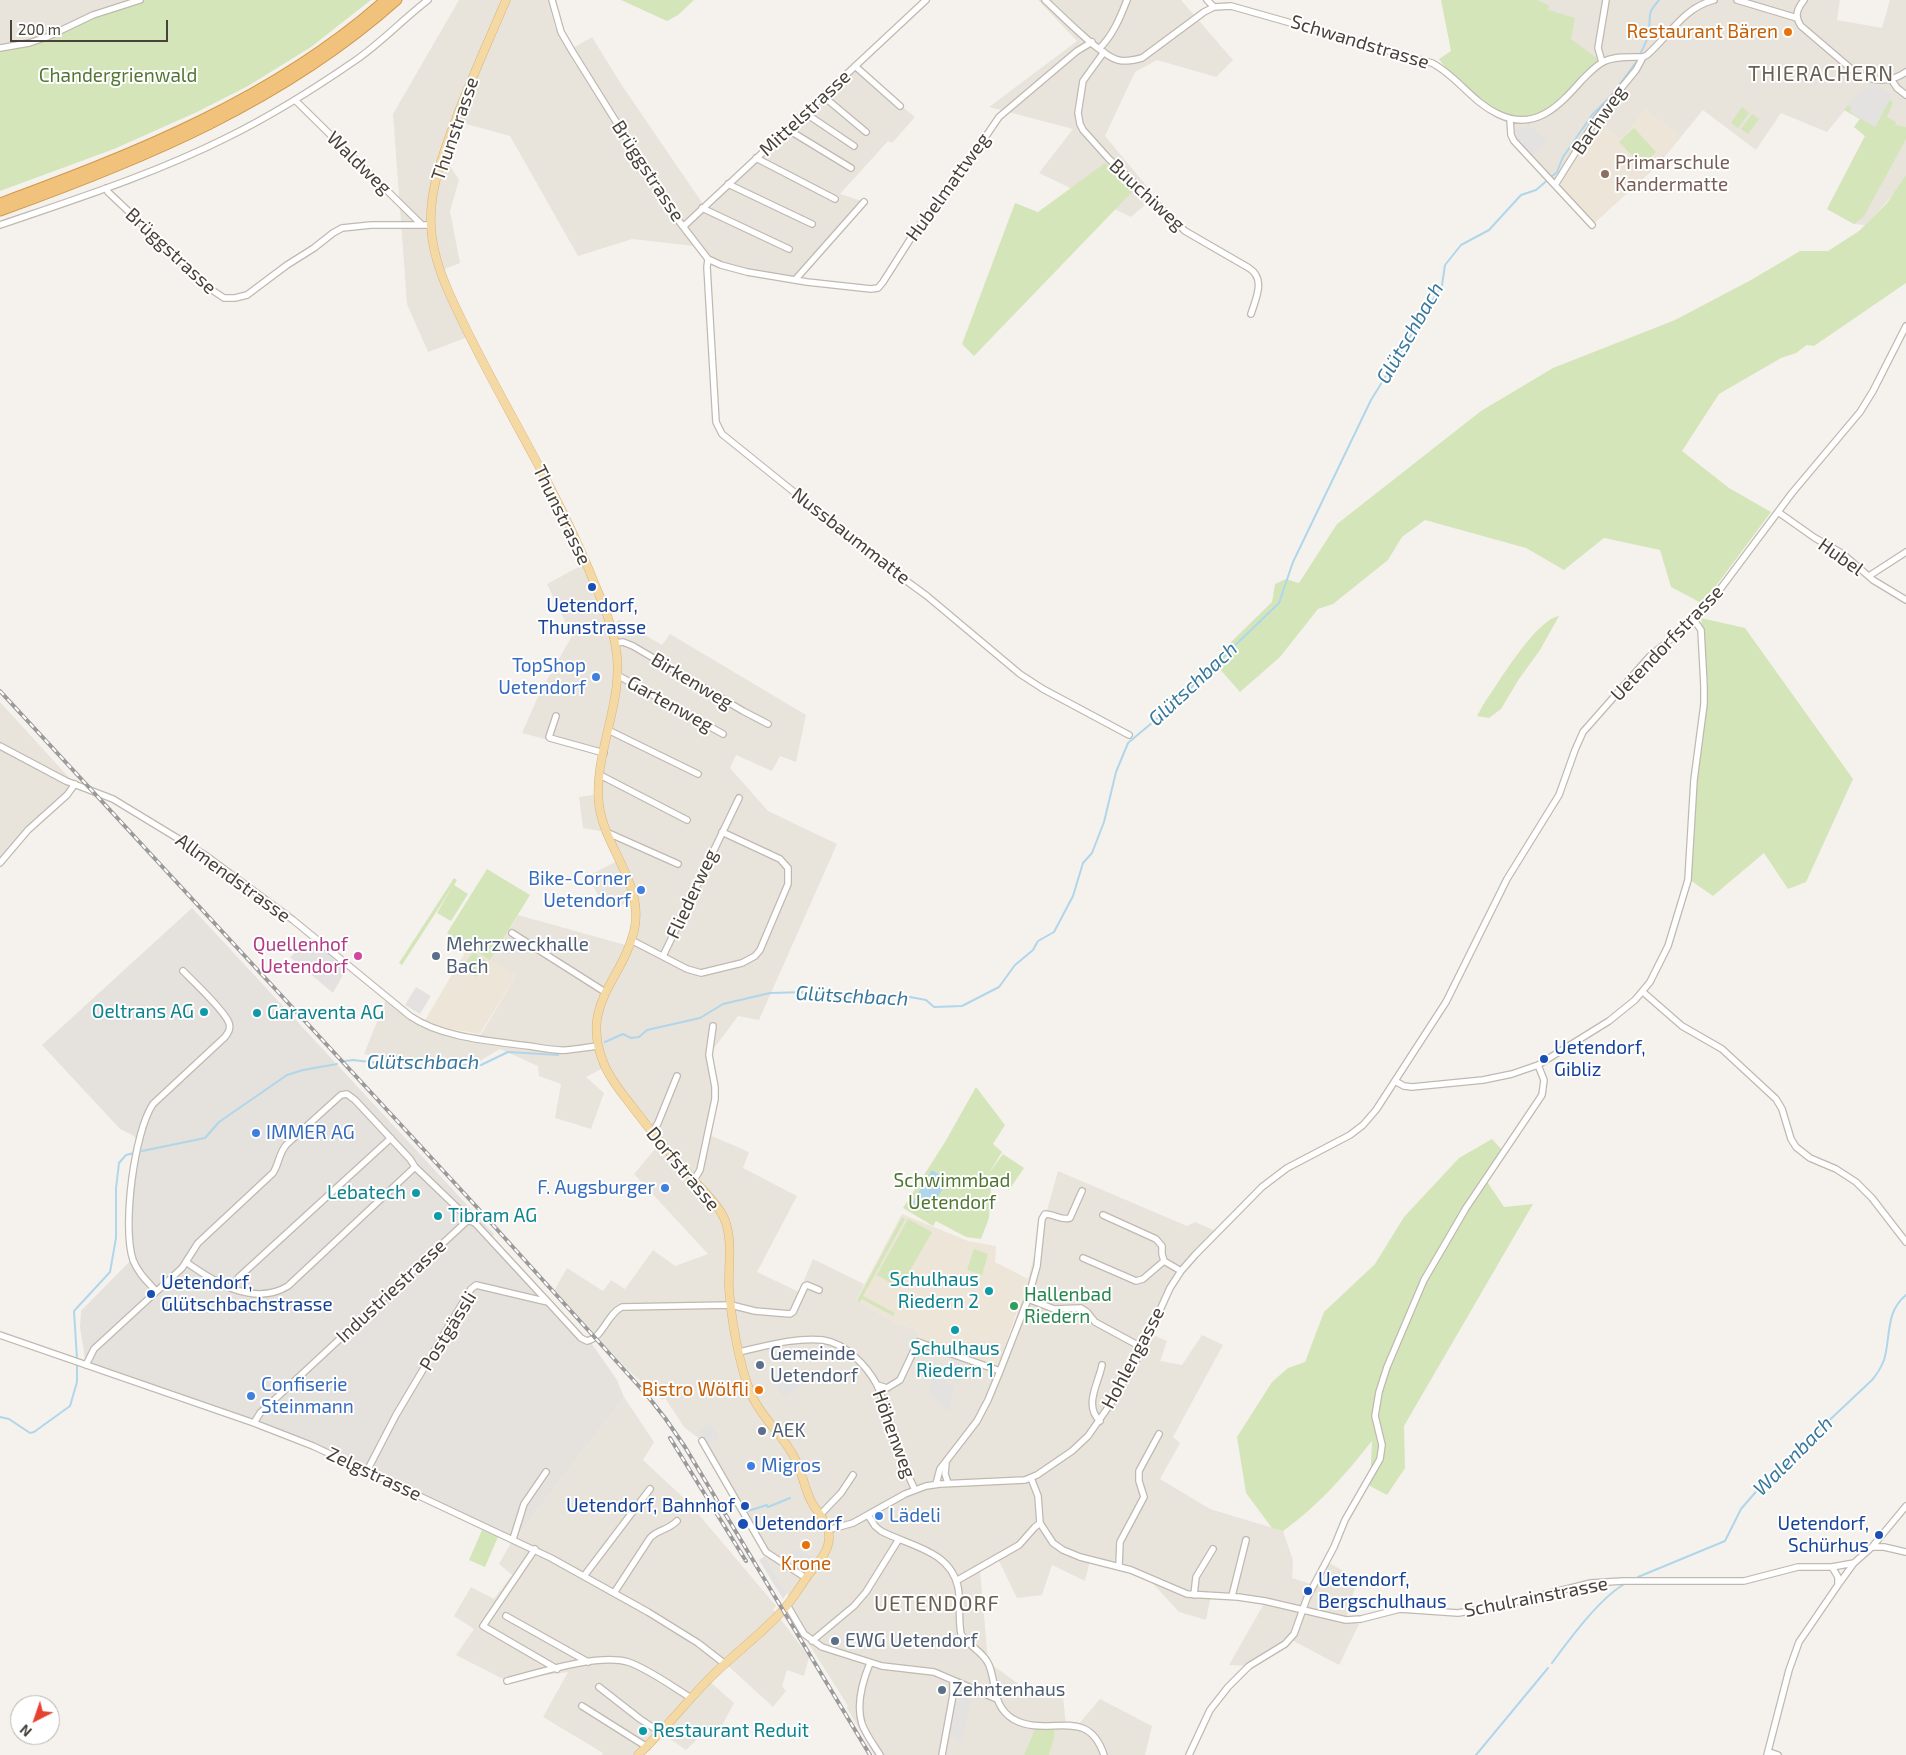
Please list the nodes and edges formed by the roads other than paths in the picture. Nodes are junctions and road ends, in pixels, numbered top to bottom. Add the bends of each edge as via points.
1 (140, 0) edge
2 (385, 0) edge
3 (397, 0) edge
4 (428, 0) edge
5 (506, 0) edge
6 (552, 0) edge
7 (926, 0) edge
8 (1045, 0) edge
9 (1127, 0) edge
10 (1207, 0) edge
11 (1606, 0) edge
12 (1714, 0) edge
13 (1737, 0) edge
14 (1804, 0) edge
15 (1214, 7) junction
16 (1797, 18) junction
17 (1092, 42) junction
18 (0, 48) edge
19 (1102, 51) junction
20 (1643, 57) junction
21 (1602, 62) junction
22 (855, 66) junction
23 (1906, 72) edge
24 (1891, 79) junction
25 (1906, 95) edge
26 (823, 96) junction
27 (295, 100) junction
28 (900, 106) dead end
29 (805, 112) junction
30 (1510, 119) junction
31 (787, 130) junction
32 (866, 132) dead end
33 (854, 146) dead end
34 (756, 158) junction
35 (852, 168) dead end
36 (1554, 183) junction
37 (728, 184) junction
38 (106, 188) junction
39 (835, 199) dead end
40 (864, 202) dead end
41 (0, 203) edge
42 (702, 208) junction
43 (0, 211) edge
44 (812, 224) dead end
45 (0, 225) edge
46 (427, 225) junction
47 (1592, 225) dead end
48 (684, 226) junction
49 (789, 249) dead end
50 (708, 259) junction
51 (795, 280) junction
52 (1251, 314) dead end
53 (1906, 326) edge
54 (1778, 512) junction
55 (1906, 552) edge
56 (1869, 576) junction
57 (1906, 600) edge
58 (1694, 620) junction
59 (615, 643) junction
60 (617, 674) junction
61 (556, 716) dead end
62 (768, 724) dead end
63 (608, 730) junction
64 (722, 734) dead end
65 (1129, 735) dead end
66 (1, 749) edge
67 (604, 752) junction
68 (698, 774) dead end
69 (600, 775) junction
70 (75, 784) junction
71 (739, 798) dead end
72 (687, 820) dead end
73 (606, 832) junction
74 (722, 832) junction
75 (0, 862) edge
76 (678, 864) dead end
77 (512, 932) dead end
78 (631, 940) junction
79 (663, 956) junction
80 (183, 971) dead end
81 (605, 992) junction
82 (1643, 992) junction
83 (713, 1026) dead end
84 (598, 1046) junction
85 (1538, 1065) junction
86 (677, 1076) dead end
87 (1395, 1081) junction
88 (652, 1133) junction
89 (391, 1138) junction
90 (414, 1167) junction
91 (694, 1180) junction
92 (1082, 1192) dead end
93 (1103, 1215) dead end
94 (470, 1220) junction
95 (1906, 1242) edge
96 (1083, 1258) dead end
97 (1164, 1261) junction
98 (186, 1262) junction
99 (1181, 1271) junction
100 (230, 1288) junction
101 (819, 1290) dead end
102 (156, 1291) junction
103 (1028, 1299) junction
104 (548, 1302) junction
105 (731, 1305) junction
106 (0, 1335) edge
107 (1143, 1348) junction
108 (739, 1352) junction
109 (84, 1364) junction
110 (1102, 1365) dead end
111 (1000, 1371) junction
112 (877, 1385) junction
113 (1100, 1421) junction
114 (254, 1423) junction
115 (1159, 1434) dead end
116 (702, 1441) dead end
117 (946, 1462) junction
118 (367, 1471) junction
119 (546, 1472) dead end
120 (853, 1475) dead end
121 (1031, 1478) junction
122 (948, 1483) junction
123 (936, 1484) junction
124 (650, 1489) dead end
125 (915, 1490) junction
126 (1906, 1506) edge
127 (820, 1515) junction
128 (868, 1515) junction
129 (677, 1521) dead end
130 (1040, 1523) junction
131 (828, 1530) junction
132 (1881, 1537) junction
133 (513, 1539) junction
134 (899, 1539) junction
135 (1246, 1540) dead end
136 (1872, 1547) junction
137 (1884, 1547) junction
138 (534, 1549) junction
139 (1212, 1549) dead end
140 (1906, 1552) edge
141 (1854, 1564) junction
142 (1119, 1566) junction
143 (1832, 1567) junction
144 (584, 1576) junction
145 (806, 1578) junction
146 (956, 1581) junction
147 (1838, 1585) junction
148 (614, 1593) junction
149 (1194, 1595) junction
150 (1232, 1596) junction
151 (787, 1605) junction
152 (1302, 1610) junction
153 (506, 1616) dead end
154 (812, 1641) junction
155 (588, 1662) junction
156 (870, 1663) junction
157 (725, 1664) junction
158 (557, 1669) junction
159 (507, 1681) dead end
160 (953, 1681) junction
161 (599, 1687) dead end
162 (691, 1698) junction
163 (996, 1699) junction
164 (582, 1706) dead end
165 (660, 1732) junction
166 (647, 1747) junction
167 (1768, 1754) edge
168 (638, 1755) edge
169 (880, 1755) edge
170 (942, 1755) edge
171 (1104, 1755) edge
172 (1189, 1755) edge
173 (1778, 1755) edge

1 - 18 street via 92,15 47,37
2 - 41 highway via 317,53 229,106 129,153
3 - 43 highway via 327,56 233,113 132,160
4 - 27 street, Brüggstrasse via 372,49
5 - 46 main road, Thunstrasse via 478,61 441,159
6 - 48 street, Brüggstrasse via 566,42
7 - 22 street, Mittelstrasse
8 - 17 street
9 - 19 street
10 - 15 street
11 - 21 street via 1598,48
12 - 20 street via 1683,16
13 - 16 street
14 - 16 street
15 - 19 street via 1198,15 1142,58 1123,61
15 - 30 street, Schwandstrasse via 1237,7 1423,59 1444,70 1481,104
16 - 24 street via 1803,28 1856,73 1872,80
17 - 19 street
17 - 51 street, Hubelmattweg via 999,116 878,288
19 - 52 street, Buuchiweg via 1083,81 1078,113 1080,124 1109,159 1185,231 1257,274 1259,282
20 - 21 street
20 - 36 street, Bachweg
21 - 30 street, Schwandstrasse via 1548,112 1533,118
22 - 26 street, Mittelstrasse
22 - 28 street
23 - 24 street
24 - 25 street
26 - 29 street, Mittelstrasse
26 - 32 street
27 - 38 street, Brüggstrasse via 225,139
27 - 46 street, Waldweg
29 - 31 street, Mittelstrasse
29 - 33 street
30 - 36 street via 1514,141
31 - 34 street, Mittelstrasse
31 - 35 street
34 - 37 street, Mittelstrasse
34 - 39 street
36 - 47 street
37 - 42 street, Mittelstrasse
37 - 44 street
38 - 45 street, Brüggstrasse
38 - 46 street, Brüggstrasse via 224,298 251,293 338,230 371,225
40 - 51 street
42 - 48 street, Mittelstrasse
42 - 49 street
46 - 59 main road, Thunstrasse via 450,296 571,530 604,607
48 - 50 street, Brüggstrasse
50 - 51 street via 732,269
50 - 65 street, Nussbaummatte via 716,422 722,434 1020,674
53 - 54 street, Uetendorfstrasse via 1860,412
54 - 56 street, Hubel via 1843,554
54 - 58 street, Uetendorfstrasse
55 - 56 street
56 - 57 street, Hubel
58 - 82 street via 1701,630 1704,694 1694,780 1688,880 1668,946
58 - 87 street, Uetendorfstrasse via 1650,656 1583,732 1559,795 1508,879 1429,1030
59 - 60 main road, Thunstrasse
59 - 62 street, Birkenweg via 624,642 632,646
60 - 63 main road, Thunstrasse
60 - 64 street, Gartenweg
61 - 67 street via 550,738
63 - 67 main road, Thunstrasse
63 - 68 street
66 - 70 street, Allmendstrasse
67 - 69 main road, Thunstrasse
69 - 72 street
69 - 73 main road, Thunstrasse via 599,803
70 - 75 street
70 - 84 street, Allmendstrasse via 113,799 205,855 422,1023 462,1035 555,1049
71 - 74 street, Fliederweg
73 - 76 street
73 - 78 main road, Thunstrasse via 635,901 636,920
74 - 79 street, Fliederweg
74 - 79 street, Fliederweg via 780,859 790,873 764,943 749,960 706,972 693,971
77 - 81 street
78 - 79 street, Fliederweg
78 - 81 main road, Thunstrasse
80 - 102 street via 225,1016 229,1032 153,1104 144,1123 130,1184 130,1246 137,1268
81 - 84 main road, Thunstrasse via 597,1019
82 - 85 street via 1609,1021
82 - 95 street via 1682,1026 1722,1049 1776,1098 1796,1147 1856,1182
83 - 91 street via 709,1055 715,1100 700,1170
84 - 88 main road, Dorfstrasse via 612,1079
85 - 87 street via 1483,1080 1412,1087
85 - 152 street via 1544,1080 1542,1095 1466,1208 1424,1280 1409,1314 1379,1392 1375,1416 1382,1445 1380,1459 1345,1520
86 - 88 street
87 - 99 street, Hohlengasse via 1372,1116 1350,1135 1287,1168 1262,1187
88 - 91 main road, Dorfstrasse
89 - 90 street
89 - 98 street via 355,1100 347,1094 341,1095 286,1144 272,1173 198,1243
89 - 100 street
90 - 94 street
90 - 100 street via 288,1286 269,1293
91 - 105 main road, Dorfstrasse via 725,1221 729,1241
92 - 103 street via 1070,1218 1066,1220 1045,1214 1042,1219 1037,1266
93 - 97 street via 1156,1239 1162,1246
94 - 104 street
94 - 114 street, Industriestrasse via 260,1413
96 - 97 street via 1136,1281
97 - 99 street
98 - 100 street
98 - 102 street
99 - 107 street, Hohlengasse
101 - 105 street via 807,1284 790,1314
102 - 109 street via 94,1349
103 - 107 street via 1054,1309 1081,1308 1095,1322
103 - 111 street
104 - 105 street via 587,1341 594,1338 619,1308
104 - 118 street, Postgässli via 476,1285 471,1289 396,1415
105 - 108 main road, Dorfstrasse
106 - 109 street, Zelgstrasse
107 - 113 street, Hohlengasse
108 - 112 street, Höhenweg via 796,1341 831,1342 849,1351
108 - 127 main road, Dorfstrasse via 754,1401 793,1455 810,1500
109 - 114 street, Zelgstrasse
110 - 113 street via 1092,1403 1095,1416
111 - 112 street via 918,1342 900,1380 887,1388
111 - 117 street via 977,1421
112 - 125 street, Höhenweg via 897,1449
113 - 121 street, Hohlengasse via 1078,1446
114 - 118 street, Zelgstrasse
115 - 142 street via 1139,1471 1144,1497 1120,1542
116 - 145 street via 766,1552
117 - 122 street
117 - 123 street
118 - 133 street, Zelgstrasse
119 - 133 street via 524,1504
120 - 127 street
121 - 122 street, Hohlengasse via 1011,1482
121 - 130 street, Schulrainstrasse via 1038,1496
122 - 123 street, Hohlengasse
123 - 125 street, Hohlengasse
124 - 144 street
125 - 128 street, Hohlengasse
126 - 132 street
127 - 131 main road, Dorfstrasse
128 - 131 street, Hohlengasse
128 - 134 street via 878,1529
129 - 148 street via 669,1529 652,1535
130 - 142 street, Schulrainstrasse via 1053,1543 1063,1550
130 - 146 street via 1019,1545
131 - 145 main road via 827,1547
132 - 136 street
132 - 137 street
133 - 138 street, Zelgstrasse
134 - 146 street via 936,1555 945,1562
134 - 154 street via 866,1592
135 - 150 street
136 - 137 street
136 - 141 street
137 - 140 street
138 - 144 street, Zelgstrasse
138 - 158 street via 483,1626
139 - 149 street via 1196,1576
141 - 143 street, Schulrainstrasse
141 - 147 street
142 - 149 street, Schulrainstrasse via 1179,1592
143 - 147 street via 1838,1577
143 - 152 street, Schulrainstrasse via 1798,1567 1744,1581 1591,1583 1458,1613 1400,1609 1361,1620 1346,1620
144 - 148 street, Zelgstrasse
145 - 151 main road
146 - 163 street via 960,1630 964,1639 988,1662
147 - 167 street via 1799,1642
148 - 157 street, Zelgstrasse via 693,1640
149 - 150 street, Schulrainstrasse
150 - 152 street, Schulrainstrasse
151 - 154 street via 801,1630
151 - 157 main road
152 - 172 street via 1290,1639 1243,1671 1218,1698
153 - 155 street
154 - 156 street
155 - 158 street
155 - 162 street via 627,1661
156 - 160 street via 934,1672
156 - 169 street via 862,1684 861,1720
157 - 162 main road
158 - 159 street
160 - 163 street
160 - 170 street
161 - 165 street
162 - 165 main road
163 - 171 street via 1003,1711 1024,1724 1084,1728 1094,1735
164 - 166 street
165 - 166 main road
166 - 168 main road
167 - 173 street

